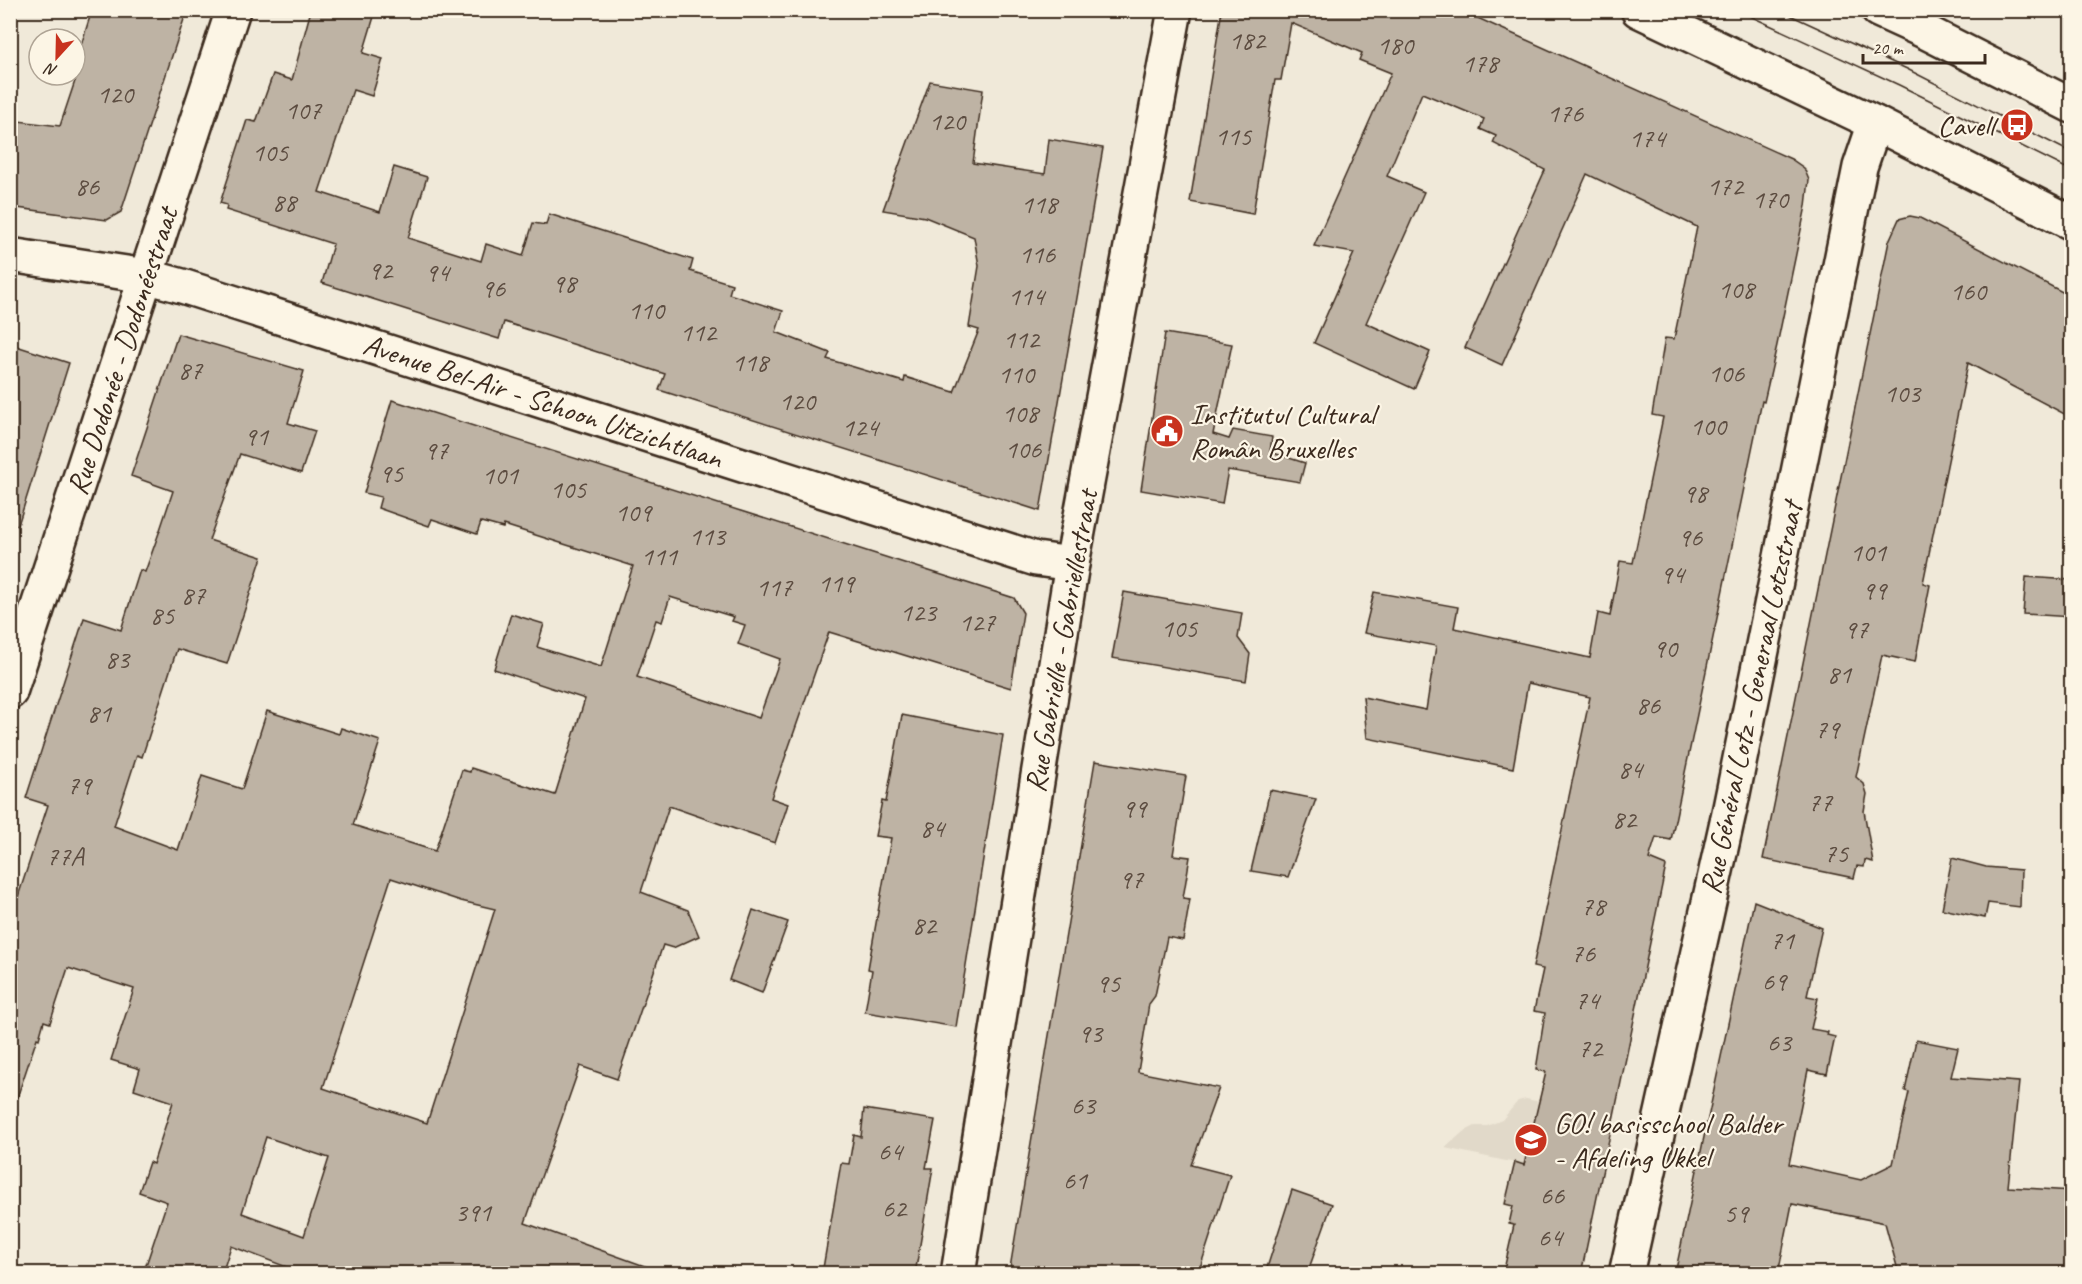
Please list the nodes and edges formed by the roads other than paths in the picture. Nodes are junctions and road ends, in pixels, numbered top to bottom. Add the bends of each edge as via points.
1 (233, 10) edge
2 (1175, 10) edge
3 (1638, 10) edge
4 (1878, 10) edge
5 (2072, 106) edge
6 (1875, 123) junction
7 (2072, 223) edge
8 (10, 255) edge
9 (146, 276) junction
10 (1072, 564) junction
11 (10, 692) edge
12 (958, 1274) edge
13 (1626, 1274) edge

1 - 9 street, Rue Dodonée - Dodonéestraat
2 - 10 street, Rue Gabrielle - Gabriellestraat
3 - 6 street
4 - 5 street
6 - 7 street
6 - 13 street, Rue Général Lotz - Generaal Lotzstraat via 1860,167 1730,808
8 - 9 street, Avenue Bel-Air - Schoon Uitzichtlaan
9 - 10 street, Avenue Bel-Air - Schoon Uitzichtlaan via 1036,559
9 - 11 street, Rue Dodonée - Dodonéestraat
10 - 12 street, Rue Gabrielle - Gabriellestraat

